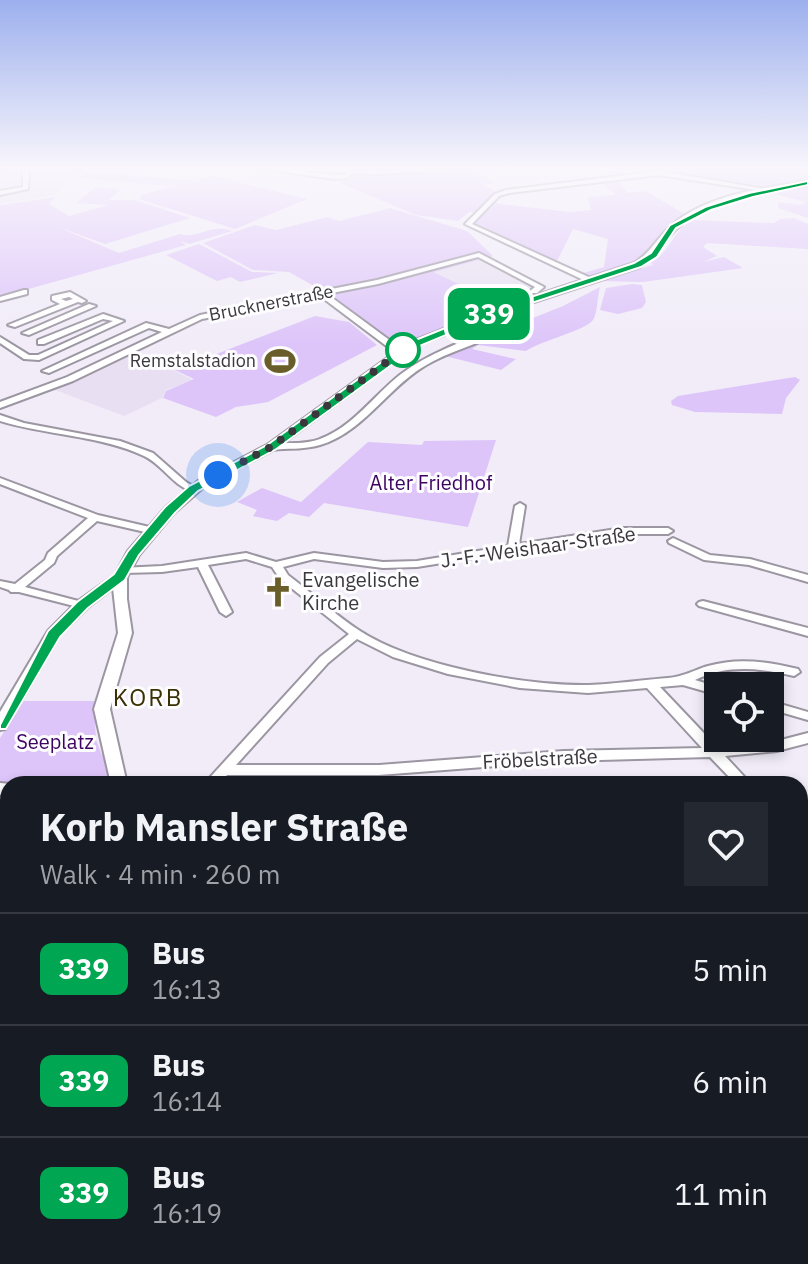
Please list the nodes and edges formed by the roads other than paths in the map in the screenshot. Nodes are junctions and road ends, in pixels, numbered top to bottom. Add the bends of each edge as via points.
1 (472, 226) edge
2 (675, 226) edge
3 (590, 281) junction
4 (534, 291) dead end
5 (24, 292) dead end
6 (322, 294) junction
7 (0, 299) edge
8 (0, 319) edge
9 (12, 325) junction
10 (167, 331) junction
11 (498, 331) dead end
12 (26, 333) junction
13 (0, 339) edge
14 (41, 342) junction
15 (13, 347) junction
16 (0, 351) edge
17 (54, 351) junction
18 (400, 352) junction
19 (39, 358) junction
20 (46, 371) junction
21 (52, 386) junction
22 (0, 405) edge
23 (0, 418) edge
24 (271, 447) junction
25 (0, 481) edge
26 (193, 489) junction
27 (520, 506) dead end
28 (95, 517) junction
29 (154, 531) junction
30 (513, 547) junction
31 (201, 562) junction
32 (276, 565) junction
33 (122, 573) junction
34 (808, 579) edge
35 (0, 584) edge
36 (15, 590) junction
37 (96, 596) junction
38 (120, 599) junction
39 (703, 604) dead end
40 (82, 605) junction
41 (226, 612) dead end
42 (808, 632) edge
43 (356, 634) junction
44 (794, 672) dead end
45 (683, 681) junction
46 (650, 684) junction
47 (704, 687) edge
48 (784, 709) edge
49 (808, 716) edge
50 (0, 725) edge
51 (808, 738) edge
52 (704, 740) edge
53 (784, 744) edge
54 (716, 752) joint
55 (224, 770) junction
56 (117, 776) edge
57 (218, 776) edge
58 (737, 776) edge

1 - 3 street
2 - 3 street via 647,260
3 - 18 street via 489,314
4 - 6 street, Brucknerstraße via 540,287 479,255
5 - 7 street
6 - 10 street, Brucknerstraße via 200,317
6 - 18 street
8 - 9 street
9 - 12 street
9 - 12 street via 78,299 92,306
10 - 20 street via 149,325
10 - 21 street, Brucknerstraße
11 - 24 street via 417,367 329,439
12 - 14 street
13 - 15 street
14 - 17 street
14 - 17 street via 103,316 120,323
15 - 16 street
15 - 19 street
17 - 19 street
18 - 24 street
19 - 20 street
20 - 21 street
21 - 22 street, Brucknerstraße
23 - 26 street via 150,455
24 - 26 street
25 - 28 street
26 - 29 street
27 - 30 street
28 - 29 street
28 - 36 street
29 - 33 street
30 - 32 street, J.-F.-Weishaar-Straße via 417,564 314,556
30 - 34 street, J.-F.-Weishaar-Straße via 623,531 670,536 708,558 750,562
31 - 32 street, J.-F.-Weishaar-Straße via 246,556
31 - 33 street, J.-F.-Weishaar-Straße
31 - 41 street
32 - 43 street
33 - 37 street
33 - 38 street
35 - 36 street
36 - 40 street
37 - 38 street
37 - 40 street
38 - 56 street via 125,633 102,709
39 - 42 street
40 - 50 street via 53,634
43 - 46 street via 397,654 520,684 588,689
43 - 55 street via 324,660
44 - 45 street via 734,663 709,667
45 - 46 street
45 - 47 street
46 - 52 street
48 - 49 street
51 - 53 street, Fröbelstraße
54 - 55 street, Fröbelstraße via 564,756 379,770
54 - 58 street
55 - 57 street

